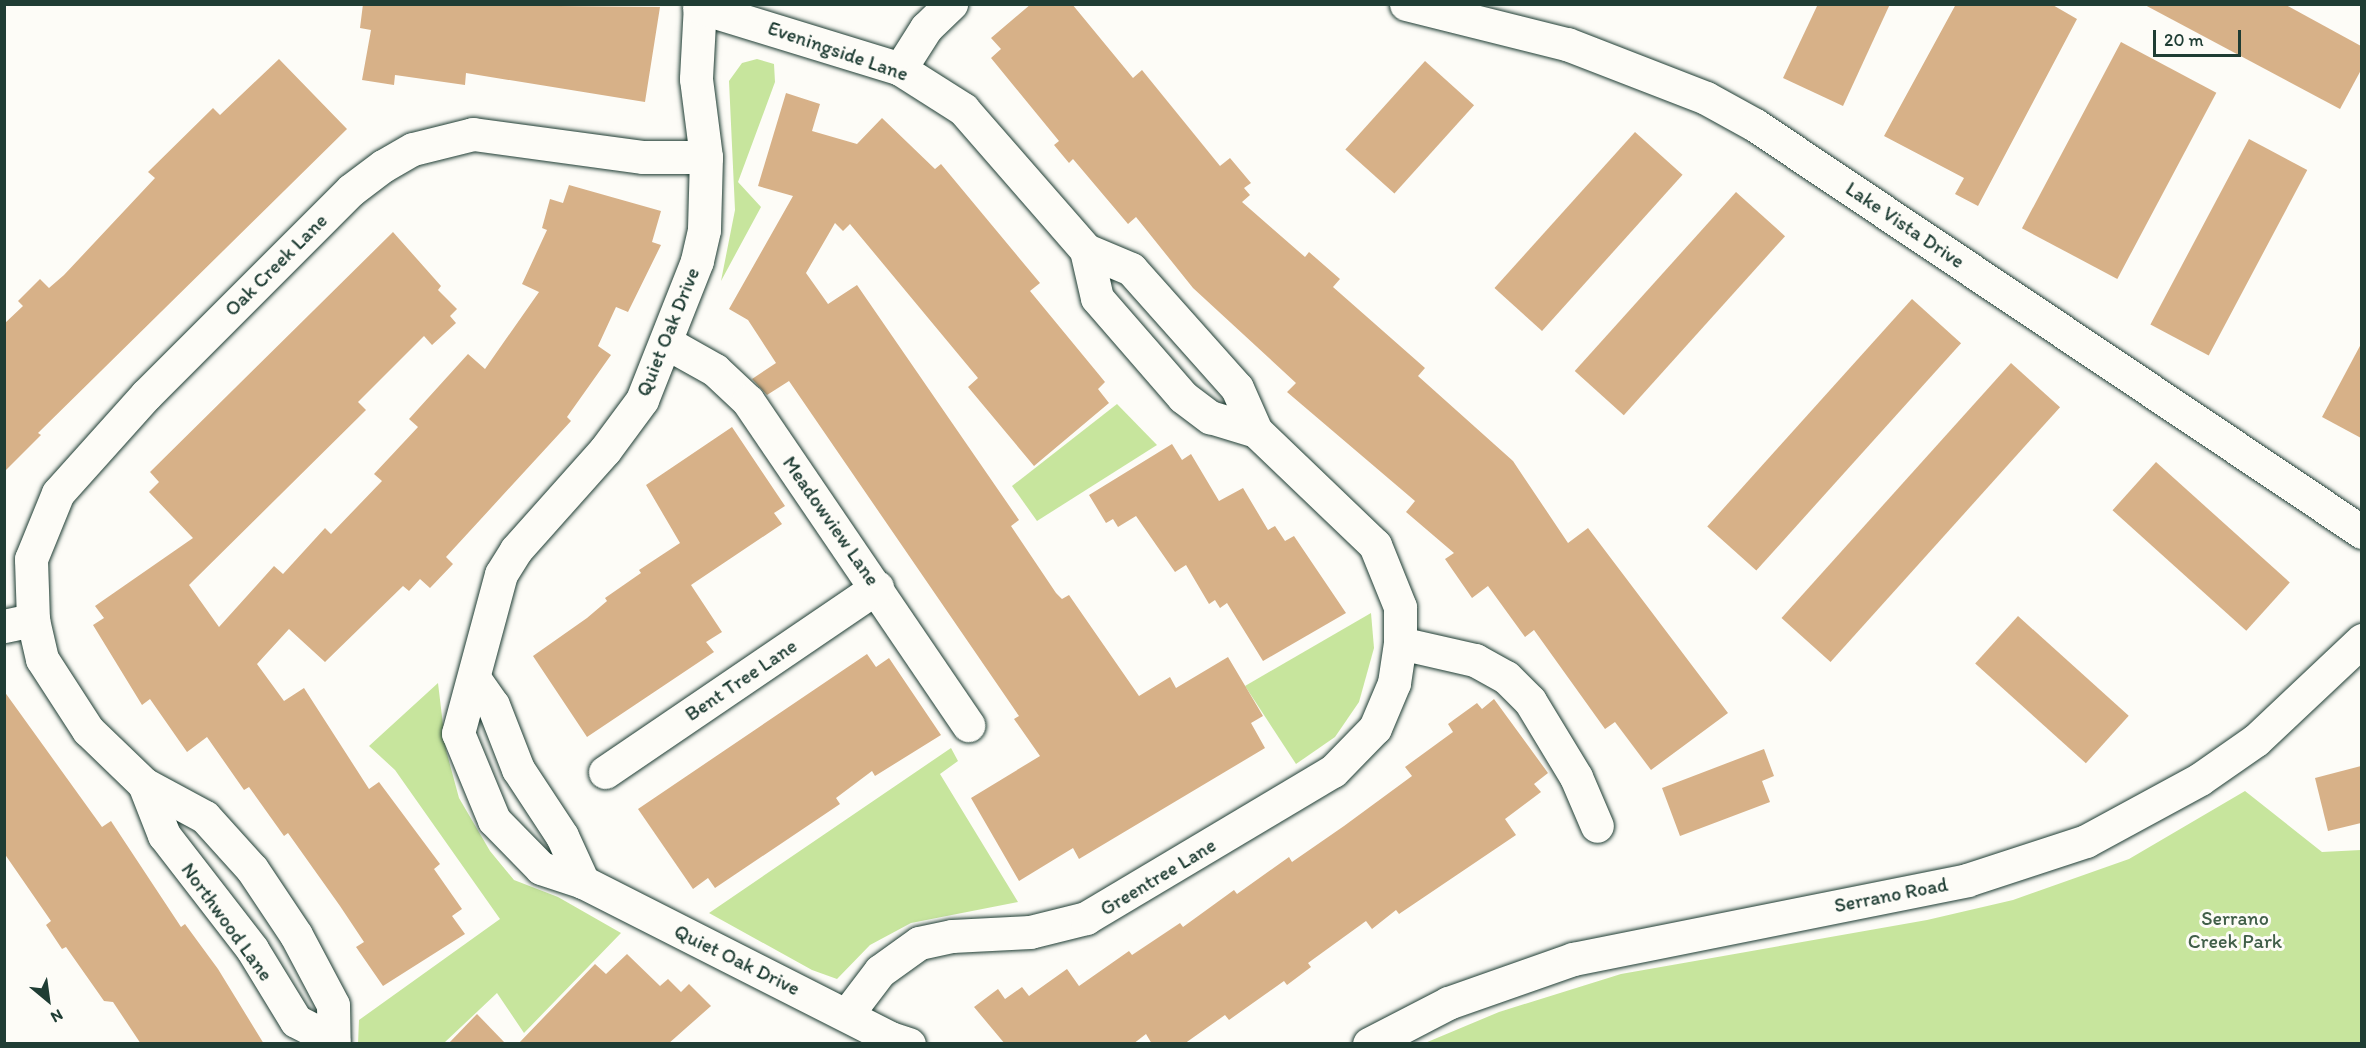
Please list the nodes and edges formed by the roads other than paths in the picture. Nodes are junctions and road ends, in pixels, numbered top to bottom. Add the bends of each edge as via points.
1 (951, 4) edge
2 (1406, 4) edge
3 (699, 6) edge
4 (900, 69) junction
5 (706, 157) junction
6 (1086, 250) junction
7 (667, 343) junction
8 (1256, 431) junction
9 (2361, 532) edge
10 (877, 587) junction
11 (19, 623) edge
12 (2361, 640) edge
13 (1400, 643) junction
14 (476, 681) junction
15 (968, 725) dead end
16 (605, 772) dead end
17 (144, 784) junction
18 (1597, 826) dead end
19 (583, 882) junction
20 (848, 1013) junction
21 (333, 1042) edge
22 (898, 1042) edge
23 (1369, 1044) edge

1 - 4 street via 926,28
2 - 9 street, Lake Vista Drive via 1567,44 1706,98 1755,125
3 - 4 street, Eveningside Lane
3 - 5 street, Quiet Oak Drive via 696,79
4 - 6 street, Eveningside Lane via 963,109
5 - 7 street, Quiet Oak Drive via 704,230
5 - 11 street, Oak Creek Lane via 643,157 473,134 412,149 382,166 351,190 146,395 58,493 31,559
6 - 8 street, Eveningside Lane via 1131,269 1237,388
6 - 8 street, Eveningside Lane via 1097,298 1183,397 1209,417
7 - 10 street, Meadowview Lane via 715,370 748,401
7 - 14 street, Quiet Oak Drive via 642,400 605,450 516,550 501,574
8 - 13 street, Eveningside Lane via 1375,545 1400,607
10 - 15 street, Meadowview Lane
10 - 16 street, Bent Tree Lane
11 - 17 street, Northwood Lane via 61,694 88,730
12 - 23 street, Serrano Road via 2256,740 2200,779 2086,841 1967,880 1573,959 1448,1004
13 - 18 street via 1475,660 1519,689 1576,777
13 - 20 street, Greentree Lane via 1394,684 1375,728 1333,771 1086,918 1030,932 952,936 919,943 879,971
14 - 19 street via 493,705 518,769 562,836
14 - 19 street, Quiet Oak Drive via 462,705 458,732 494,820 542,868
17 - 21 street, Northwood Lane via 164,835 252,949 296,1021
17 - 21 street, Northwood Lane via 205,817 252,869 296,935 333,1005
19 - 20 street, Quiet Oak Drive
20 - 22 street, Quiet Oak Drive

